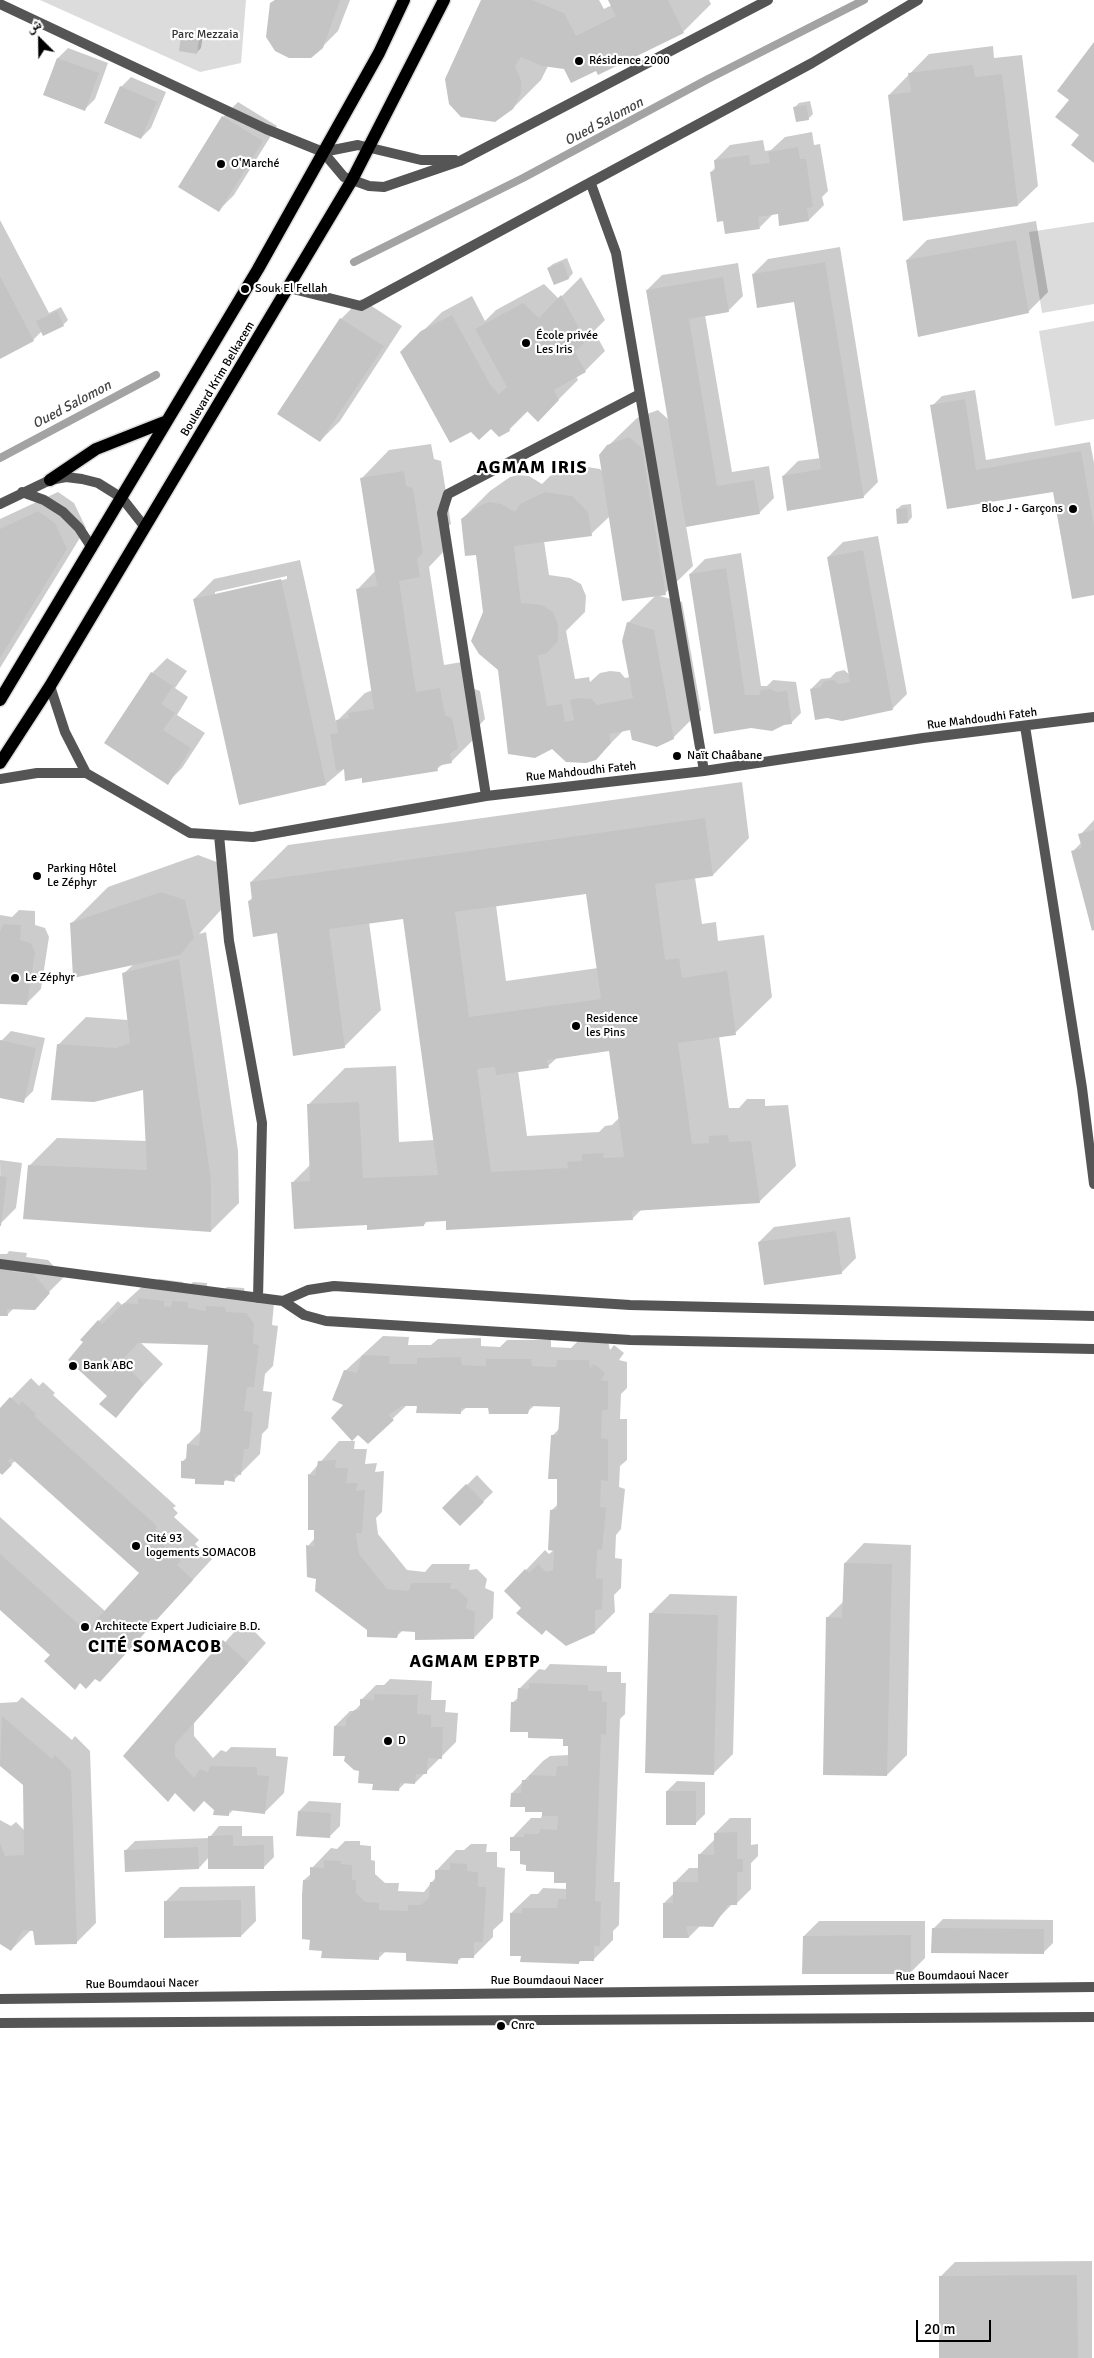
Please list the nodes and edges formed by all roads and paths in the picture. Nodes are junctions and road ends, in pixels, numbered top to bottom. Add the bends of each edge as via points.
1 (404, 0) edge
2 (444, 0) edge
3 (768, 0) edge
4 (918, 0) edge
5 (0, 4) edge
6 (369, 148) junction
7 (323, 152) junction
8 (460, 160) junction
9 (352, 180) junction
10 (591, 184) junction
11 (289, 288) junction
12 (640, 394) junction
13 (168, 420) junction
14 (50, 480) junction
15 (22, 492) junction
16 (122, 498) junction
17 (0, 504) edge
18 (144, 526) junction
19 (92, 548) junction
20 (50, 686) junction
21 (0, 700) edge
22 (1094, 717) edge
23 (1025, 726) junction
24 (0, 763) edge
25 (704, 771) junction
26 (86, 773) junction
27 (0, 779) edge
28 (486, 796) junction
29 (219, 835) junction
30 (1094, 1184) edge
31 (0, 1264) edge
32 (258, 1298) junction
33 (282, 1301) junction
34 (1094, 1316) edge
35 (1094, 1349) edge
36 (1094, 1987) edge
37 (0, 1999) edge
38 (1094, 2017) edge
39 (0, 2023) edge

1 - 7 main road, Boulevard Krim Belkacem via 379,53
2 - 6 main road, Boulevard Krim Belkacem
3 - 8 street
4 - 10 street via 812,63
5 - 7 street via 266,129
6 - 7 street via 350,146
6 - 8 street via 421,160
6 - 9 main road, Boulevard Krim Belkacem
7 - 9 street via 336,170
7 - 13 main road, Boulevard Krim Belkacem
8 - 9 street via 384,187
9 - 11 main road, Boulevard Krim Belkacem
10 - 11 street via 362,306
10 - 12 street via 616,253
11 - 18 main road, Boulevard Krim Belkacem
12 - 25 street
12 - 28 street via 448,494 442,513
13 - 14 main road via 96,449
13 - 16 main road, Boulevard Krim Belkacem
14 - 15 street
14 - 16 street via 66,477 98,483
15 - 17 street
15 - 19 street via 63,512
16 - 18 street
16 - 19 main road, Boulevard Krim Belkacem
18 - 20 main road, Boulevard Krim Belkacem
19 - 21 main road, Boulevard Krim Belkacem
20 - 24 main road, Boulevard Krim Belkacem
20 - 26 street via 65,732
22 - 23 street, Rue Mahdoudhi Fateh
23 - 25 street, Rue Mahdoudhi Fateh
23 - 30 street
25 - 28 street, Rue Mahdoudhi Fateh
26 - 27 street, Rue Mahdoudhi Fateh via 37,773
26 - 29 street, Rue Mahdoudhi Fateh via 190,833
28 - 29 street, Rue Mahdoudhi Fateh via 253,837
29 - 32 street via 229,941 262,1123
31 - 32 street
32 - 33 street
33 - 34 street via 308,1290 334,1286 630,1305
33 - 35 street via 304,1315 326,1321 630,1340
36 - 37 street, Rue Boumdaoui Nacer
38 - 39 street

